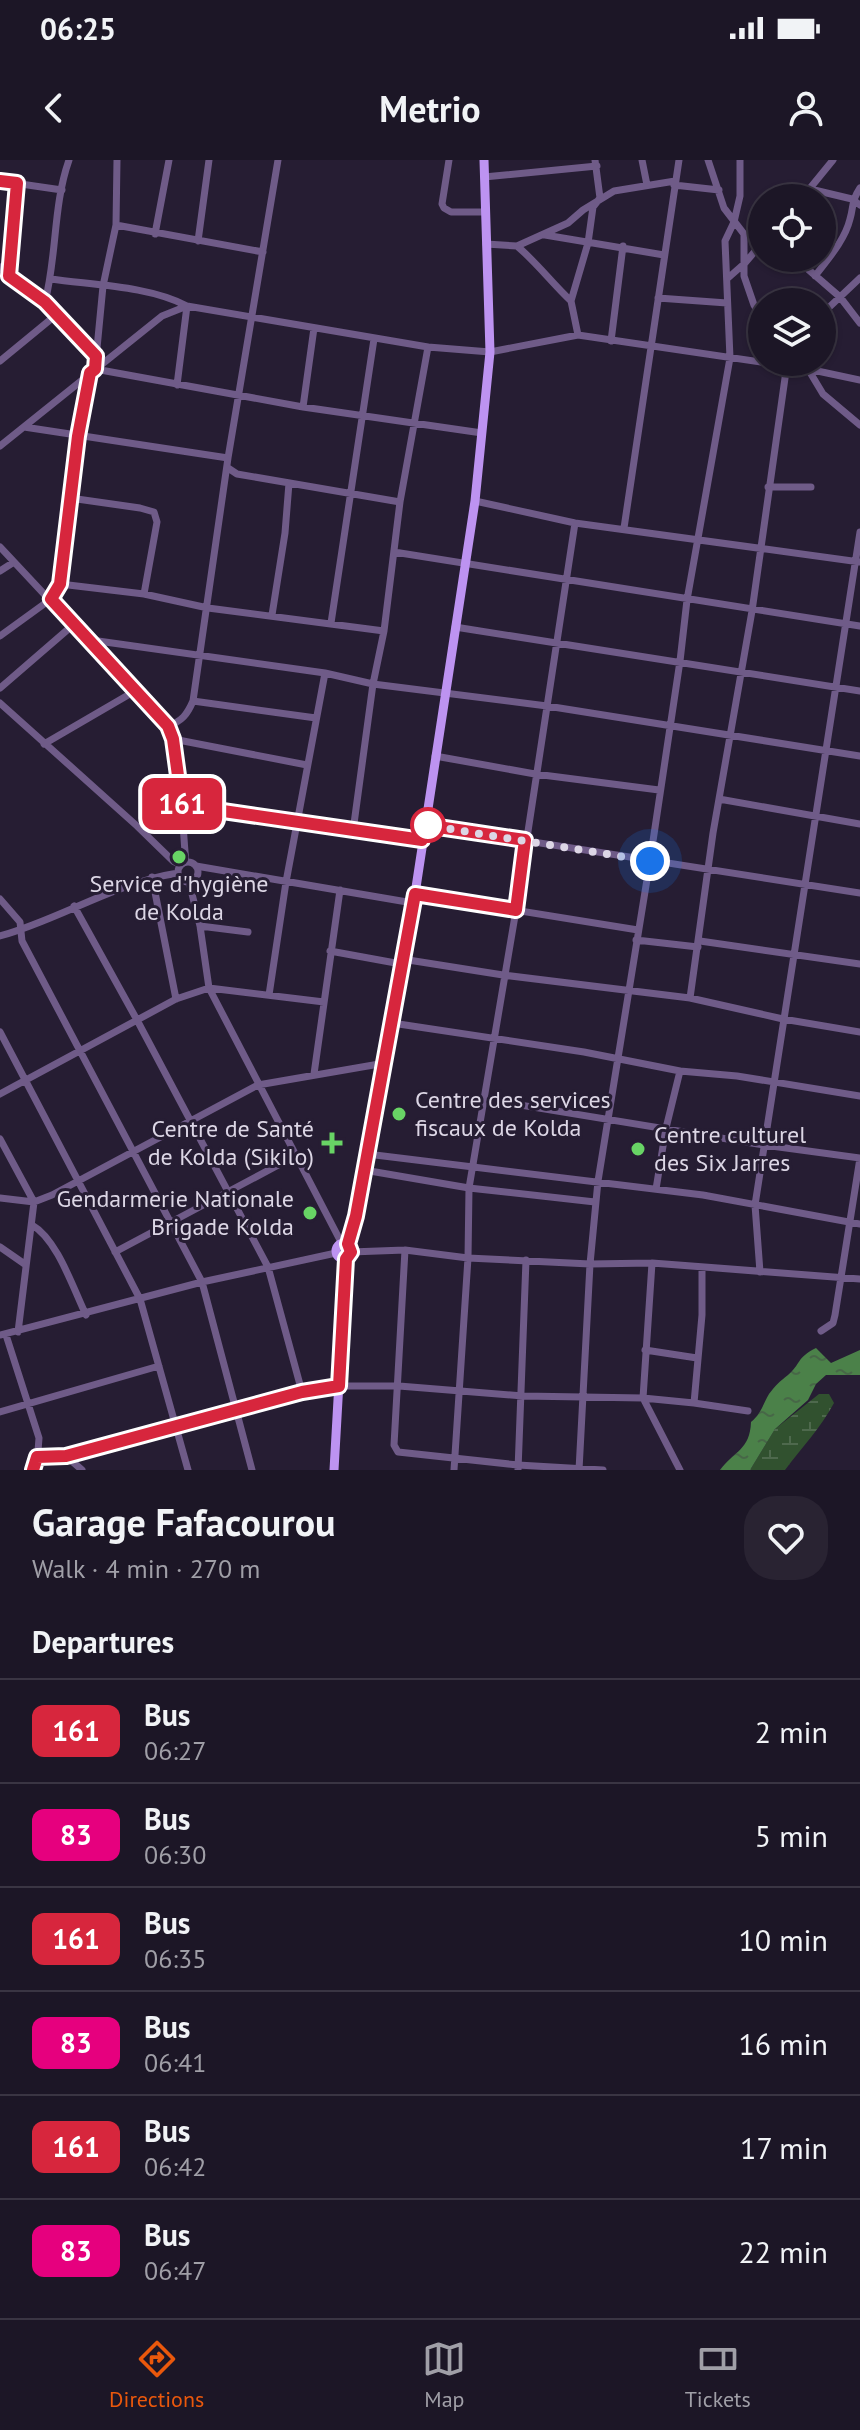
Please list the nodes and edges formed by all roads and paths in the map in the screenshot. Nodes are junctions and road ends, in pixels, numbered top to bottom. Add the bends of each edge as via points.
1 (69, 160) edge
2 (117, 160) edge
3 (169, 160) edge
4 (209, 160) edge
5 (278, 160) edge
6 (449, 160) edge
7 (484, 160) edge
8 (642, 160) edge
9 (679, 160) edge
10 (708, 160) edge
11 (740, 160) edge
12 (833, 160) edge
13 (596, 163) edge
14 (484, 177) junction
15 (0, 181) edge
16 (17, 183) junction
17 (674, 183) junction
18 (814, 184) edge
19 (647, 185) junction
20 (860, 188) edge
21 (62, 190) junction
22 (719, 190) junction
23 (836, 195) edge
24 (600, 198) junction
25 (852, 199) junction
26 (860, 205) edge
27 (485, 212) junction
28 (734, 222) junction
29 (116, 225) junction
30 (155, 234) junction
31 (545, 235) junction
32 (198, 241) junction
33 (588, 243) junction
34 (486, 244) junction
35 (517, 246) junction
36 (623, 246) junction
37 (263, 252) junction
38 (664, 255) junction
39 (748, 259) edge
40 (745, 263) junction
41 (0, 267) edge
42 (811, 272) edge
43 (9, 276) junction
44 (815, 276) junction
45 (728, 278) junction
46 (860, 278) edge
47 (51, 279) junction
48 (103, 286) junction
49 (748, 288) edge
50 (840, 297) junction
51 (658, 298) junction
52 (571, 301) junction
53 (836, 301) edge
54 (45, 302) junction
55 (727, 303) junction
56 (187, 306) junction
57 (56, 315) junction
58 (253, 316) junction
59 (860, 323) edge
60 (314, 328) junction
61 (578, 335) junction
62 (374, 339) junction
63 (611, 341) junction
64 (651, 346) junction
65 (428, 347) junction
66 (490, 352) junction
67 (96, 356) junction
68 (1, 358) edge
69 (730, 358) junction
70 (748, 360) edge
71 (92, 371) junction
72 (836, 375) edge
73 (785, 376) edge
74 (812, 376) edge
75 (860, 380) edge
76 (177, 385) junction
77 (238, 395) junction
78 (303, 407) junction
79 (362, 415) junction
80 (414, 424) junction
81 (860, 425) edge
82 (24, 427) junction
83 (482, 433) junction
84 (78, 436) junction
85 (0, 446) edge
86 (228, 458) junction
87 (228, 468) junction
88 (237, 474) junction
89 (289, 483) junction
90 (224, 487) junction
91 (768, 487) junction
92 (811, 487) dead end
93 (350, 494) junction
94 (70, 498) junction
95 (475, 501) junction
96 (400, 502) junction
97 (575, 523) junction
98 (624, 528) junction
99 (860, 532) edge
100 (699, 538) junction
101 (0, 547) edge
102 (759, 549) junction
103 (394, 552) junction
104 (14, 562) junction
105 (857, 562) edge
106 (464, 565) junction
107 (0, 571) edge
108 (566, 581) junction
109 (60, 584) junction
110 (144, 594) junction
111 (51, 599) junction
112 (687, 600) junction
113 (208, 608) junction
114 (752, 611) junction
115 (272, 615) junction
116 (331, 623) junction
117 (844, 623) junction
118 (73, 625) junction
119 (860, 626) edge
120 (455, 627) junction
121 (384, 631) junction
122 (0, 636) edge
123 (91, 640) junction
124 (558, 643) junction
125 (199, 656) junction
126 (680, 661) junction
127 (325, 673) junction
128 (742, 673) junction
129 (373, 684) junction
130 (836, 687) junction
131 (0, 688) edge
132 (135, 691) junction
133 (860, 691) edge
134 (447, 694) junction
135 (193, 701) junction
136 (0, 703) edge
137 (547, 706) junction
138 (316, 718) junction
139 (168, 726) junction
140 (669, 726) junction
141 (731, 736) junction
142 (173, 739) junction
143 (44, 744) junction
144 (827, 751) junction
145 (435, 756) junction
146 (860, 756) edge
147 (307, 765) junction
148 (535, 774) junction
149 (659, 790) junction
150 (719, 799) junction
151 (182, 805) junction
152 (814, 816) junction
153 (299, 823) junction
154 (860, 824) edge
155 (425, 825) junction
156 (353, 831) junction
157 (422, 840) junction
158 (525, 840) junction
159 (650, 861) junction
160 (196, 866) junction
161 (182, 867) junction
162 (709, 870) junction
163 (152, 877) junction
164 (189, 882) junction
165 (286, 882) junction
166 (803, 885) junction
167 (340, 890) junction
168 (860, 893) edge
169 (414, 898) junction
170 (0, 899) edge
171 (74, 906) junction
172 (516, 910) junction
173 (200, 926) junction
174 (20, 930) junction
175 (638, 930) junction
176 (248, 932) dead end
177 (0, 936) edge
178 (636, 940) junction
179 (699, 944) junction
180 (330, 951) junction
181 (795, 955) junction
182 (402, 961) junction
183 (860, 964) edge
184 (503, 975) junction
185 (209, 988) junction
186 (628, 991) junction
187 (269, 995) junction
188 (690, 998) junction
189 (176, 999) junction
190 (324, 1002) junction
191 (783, 1019) junction
192 (137, 1020) junction
193 (392, 1023) junction
194 (0, 1032) edge
195 (860, 1032) edge
196 (494, 1040) junction
197 (80, 1053) junction
198 (617, 1058) junction
199 (385, 1063) junction
200 (680, 1071) junction
201 (314, 1074) junction
202 (27, 1081) junction
203 (774, 1081) junction
204 (258, 1085) junction
205 (0, 1094) edge
206 (860, 1096) edge
207 (484, 1099) junction
208 (608, 1119) junction
209 (191, 1122) junction
210 (666, 1128) junction
211 (0, 1139) edge
212 (764, 1145) junction
213 (132, 1153) junction
214 (367, 1154) junction
215 (297, 1155) junction
216 (424, 1162) junction
217 (472, 1167) junction
218 (364, 1170) junction
219 (421, 1179) junction
220 (598, 1181) junction
221 (79, 1182) junction
222 (469, 1188) junction
223 (656, 1189) junction
224 (228, 1192) junction
225 (0, 1198) edge
226 (34, 1202) junction
227 (595, 1202) junction
228 (755, 1205) junction
229 (171, 1223) junction
230 (856, 1223) edge
231 (32, 1225) junction
232 (0, 1247) edge
233 (345, 1250) junction
234 (405, 1250) junction
235 (115, 1252) junction
236 (468, 1258) junction
237 (526, 1260) junction
238 (652, 1263) junction
239 (590, 1264) junction
240 (26, 1265) junction
241 (268, 1267) junction
242 (702, 1267) junction
243 (760, 1272) junction
244 (841, 1278) junction
245 (860, 1279) edge
246 (202, 1282) junction
247 (140, 1299) junction
248 (86, 1315) junction
249 (821, 1331) dead end
250 (18, 1332) junction
251 (3, 1335) edge
252 (645, 1350) junction
253 (697, 1358) junction
254 (159, 1366) junction
255 (339, 1386) junction
256 (399, 1386) junction
257 (461, 1389) junction
258 (302, 1392) junction
259 (523, 1396) junction
260 (581, 1397) junction
261 (643, 1398) junction
262 (694, 1403) junction
263 (27, 1404) junction
264 (236, 1411) junction
265 (748, 1411) dead end
266 (0, 1412) edge
267 (176, 1428) junction
268 (66, 1456) junction
269 (37, 1457) junction
270 (455, 1458) junction
271 (518, 1468) edge
272 (579, 1469) edge
273 (33, 1470) edge
274 (82, 1470) edge
275 (188, 1470) edge
276 (252, 1470) edge
277 (334, 1470) edge
278 (454, 1470) edge
279 (603, 1470) edge
280 (680, 1470) edge

1 - 21 street
2 - 29 street
3 - 30 street
4 - 32 street
5 - 37 street
6 - 27 street via 444,208
7 - 14 main road
8 - 19 street
9 - 17 street
10 - 22 street
11 - 28 street
12 - 18 street
13 - 14 street
13 - 24 street
14 - 27 main road
15 - 16 street
16 - 21 street
16 - 43 street
17 - 19 street
17 - 22 street
17 - 38 street
19 - 24 street
20 - 25 street
21 - 47 street
22 - 28 street
23 - 25 street
24 - 31 street
24 - 33 street via 593,207
25 - 26 street
25 - 44 street via 851,219
27 - 34 main road
28 - 40 street via 744,234
28 - 45 street via 725,241
29 - 30 street
29 - 48 street
30 - 32 street
31 - 33 street
31 - 35 street
32 - 37 street
33 - 36 street
33 - 52 street
34 - 35 street
34 - 66 main road
35 - 52 street
36 - 38 street
36 - 63 street
37 - 58 street
38 - 51 street
39 - 40 street
40 - 45 street
40 - 49 street
41 - 43 street
42 - 44 street
43 - 54 street
44 - 50 street
45 - 55 street
46 - 50 street
47 - 48 street
47 - 54 street
48 - 56 street via 164,296
48 - 67 street
50 - 53 street
50 - 59 street
51 - 55 street
51 - 64 street
52 - 61 street
54 - 57 street
55 - 69 street
56 - 58 street
56 - 71 street via 162,316
56 - 76 street
57 - 67 street
57 - 68 street
58 - 60 street
58 - 77 street
60 - 62 street
60 - 78 street
61 - 63 street
61 - 66 street
62 - 65 street
62 - 79 street
63 - 64 street
64 - 69 street
64 - 98 street
65 - 66 street
65 - 80 street
66 - 83 main road
67 - 71 street
69 - 70 street
69 - 100 street
71 - 76 street
71 - 82 street
71 - 84 street
72 - 75 street
73 - 91 street
74 - 81 street via 823,394
76 - 77 street
77 - 78 street
77 - 86 street
78 - 79 street
79 - 80 street
79 - 93 street
80 - 83 street
80 - 96 street
82 - 84 street
82 - 85 street
83 - 95 main road
84 - 86 street
84 - 94 street
86 - 87 street
87 - 88 street
87 - 90 street
88 - 89 street
88 - 90 street
89 - 93 street
89 - 115 street
90 - 113 street
91 - 92 street
91 - 102 street
93 - 96 street
93 - 116 street
94 - 109 street
94 - 110 street via 154,512 157,522
95 - 97 street
95 - 106 main road
96 - 103 street
97 - 98 street
97 - 108 street
98 - 100 street
99 - 105 street
100 - 102 street
100 - 112 street
101 - 104 street
102 - 105 street
102 - 114 street
103 - 106 street
103 - 121 street
104 - 107 street
104 - 111 street
105 - 117 street
106 - 108 street
106 - 120 main road
108 - 112 street
108 - 124 street
109 - 110 street
109 - 111 street
110 - 113 street
111 - 118 street
111 - 122 street
112 - 114 street
112 - 126 street
113 - 115 street
113 - 125 street
114 - 117 street
114 - 128 street
115 - 116 street
116 - 121 street
117 - 119 street
117 - 130 street
118 - 123 street
118 - 131 street
120 - 124 street
120 - 134 main road
121 - 129 street
123 - 125 street
123 - 132 street
124 - 126 street
124 - 137 street
125 - 127 street
125 - 135 street
126 - 128 street
126 - 140 street
127 - 129 street
127 - 138 street
128 - 130 street
128 - 141 street
129 - 134 street
129 - 156 street
130 - 133 street
130 - 144 street
132 - 139 street
132 - 143 street
134 - 137 street
134 - 145 main road
135 - 138 street
135 - 139 street via 187,715
136 - 143 street
137 - 140 street
137 - 148 street
138 - 147 street
139 - 142 street
140 - 141 street
140 - 149 street
141 - 144 street
141 - 150 street
142 - 147 street
142 - 151 street
143 - 161 street
144 - 146 street
144 - 152 street
145 - 148 street
145 - 155 main road
147 - 153 street
148 - 149 street
148 - 158 street
149 - 159 street
150 - 152 street
150 - 162 street
151 - 153 street
151 - 161 street
152 - 154 street
152 - 166 street
153 - 156 street
153 - 165 street
155 - 157 main road
155 - 158 street
156 - 157 street
157 - 169 main road
158 - 159 street
158 - 172 street
159 - 162 street
159 - 175 street
160 - 161 street
160 - 164 street via 197,876
160 - 165 street
161 - 163 street
161 - 164 street via 184,881
162 - 166 street
162 - 179 street
163 - 171 street
163 - 189 street
164 - 173 street
165 - 167 street
165 - 187 street
166 - 168 street
166 - 181 street
167 - 169 street
167 - 180 street
169 - 172 street
169 - 182 main road
170 - 174 street via 20,922
171 - 174 street
171 - 192 street
172 - 175 street
172 - 184 street
173 - 176 street
173 - 185 street
174 - 177 street
174 - 197 street
175 - 178 street
178 - 179 street
178 - 186 street
179 - 181 street
179 - 188 street
180 - 182 street
180 - 190 street
181 - 183 street
181 - 191 street
182 - 184 street
182 - 193 main road
184 - 186 street
184 - 196 street
185 - 187 street
185 - 189 street
185 - 204 street
186 - 188 street
186 - 198 street
187 - 190 street
188 - 191 street
189 - 192 street
190 - 201 street
191 - 195 street
191 - 203 street
192 - 197 street
192 - 209 street
193 - 196 street
193 - 199 main road
194 - 202 street
196 - 198 street
196 - 207 street
197 - 202 street
197 - 213 street
198 - 200 street
198 - 208 street
199 - 201 street
199 - 214 main road
200 - 203 street
200 - 210 street
201 - 204 street
202 - 205 street
202 - 221 street
203 - 206 street
203 - 212 street
204 - 209 street
204 - 215 street
207 - 208 street
207 - 217 street
208 - 210 street
208 - 220 street
209 - 213 street
209 - 224 street
210 - 212 street
210 - 223 street
211 - 226 street
212 - 228 street
212 - 230 street via 860,1158
213 - 221 street
213 - 229 street
214 - 216 street
214 - 218 main road
215 - 224 street
215 - 233 street
216 - 217 street
216 - 219 street
217 - 220 street
217 - 222 street
218 - 219 street
218 - 233 main road
219 - 222 street
220 - 223 street
220 - 227 street
221 - 226 street
221 - 235 street
222 - 227 street
222 - 236 street
223 - 228 street
224 - 229 street
224 - 241 street
225 - 226 street
226 - 231 street
227 - 239 street
228 - 230 street
228 - 243 street
229 - 235 street
229 - 246 street
230 - 244 street
231 - 240 street
231 - 248 street via 54,1250
232 - 240 street
233 - 234 street
233 - 241 street
233 - 255 main road
234 - 236 street
234 - 256 street
235 - 247 street
236 - 237 street
236 - 257 street
237 - 239 street
237 - 259 street
238 - 239 street
238 - 242 street
238 - 252 street
239 - 260 street
240 - 250 street
241 - 246 street
241 - 258 street
242 - 243 street
242 - 253 street
243 - 244 street
244 - 245 street
244 - 249 street via 833,1323
246 - 247 street
246 - 264 street
247 - 248 street
247 - 254 street
248 - 250 street
250 - 251 street
251 - 263 street
252 - 253 street
252 - 261 street
253 - 262 street
254 - 263 street
254 - 267 street
255 - 256 street
255 - 258 street
255 - 277 main road
256 - 257 street
256 - 270 street via 394,1445 398,1452
257 - 259 street
257 - 270 street
258 - 264 street
259 - 260 street
259 - 271 street
260 - 261 street
260 - 272 street
261 - 262 street
261 - 280 street
262 - 265 street
263 - 266 street
263 - 269 street via 39,1438
264 - 267 street
264 - 276 street
267 - 268 street
267 - 275 street
268 - 269 street
268 - 274 street
269 - 273 street
270 - 271 street
270 - 278 street
271 - 272 street
272 - 279 street

